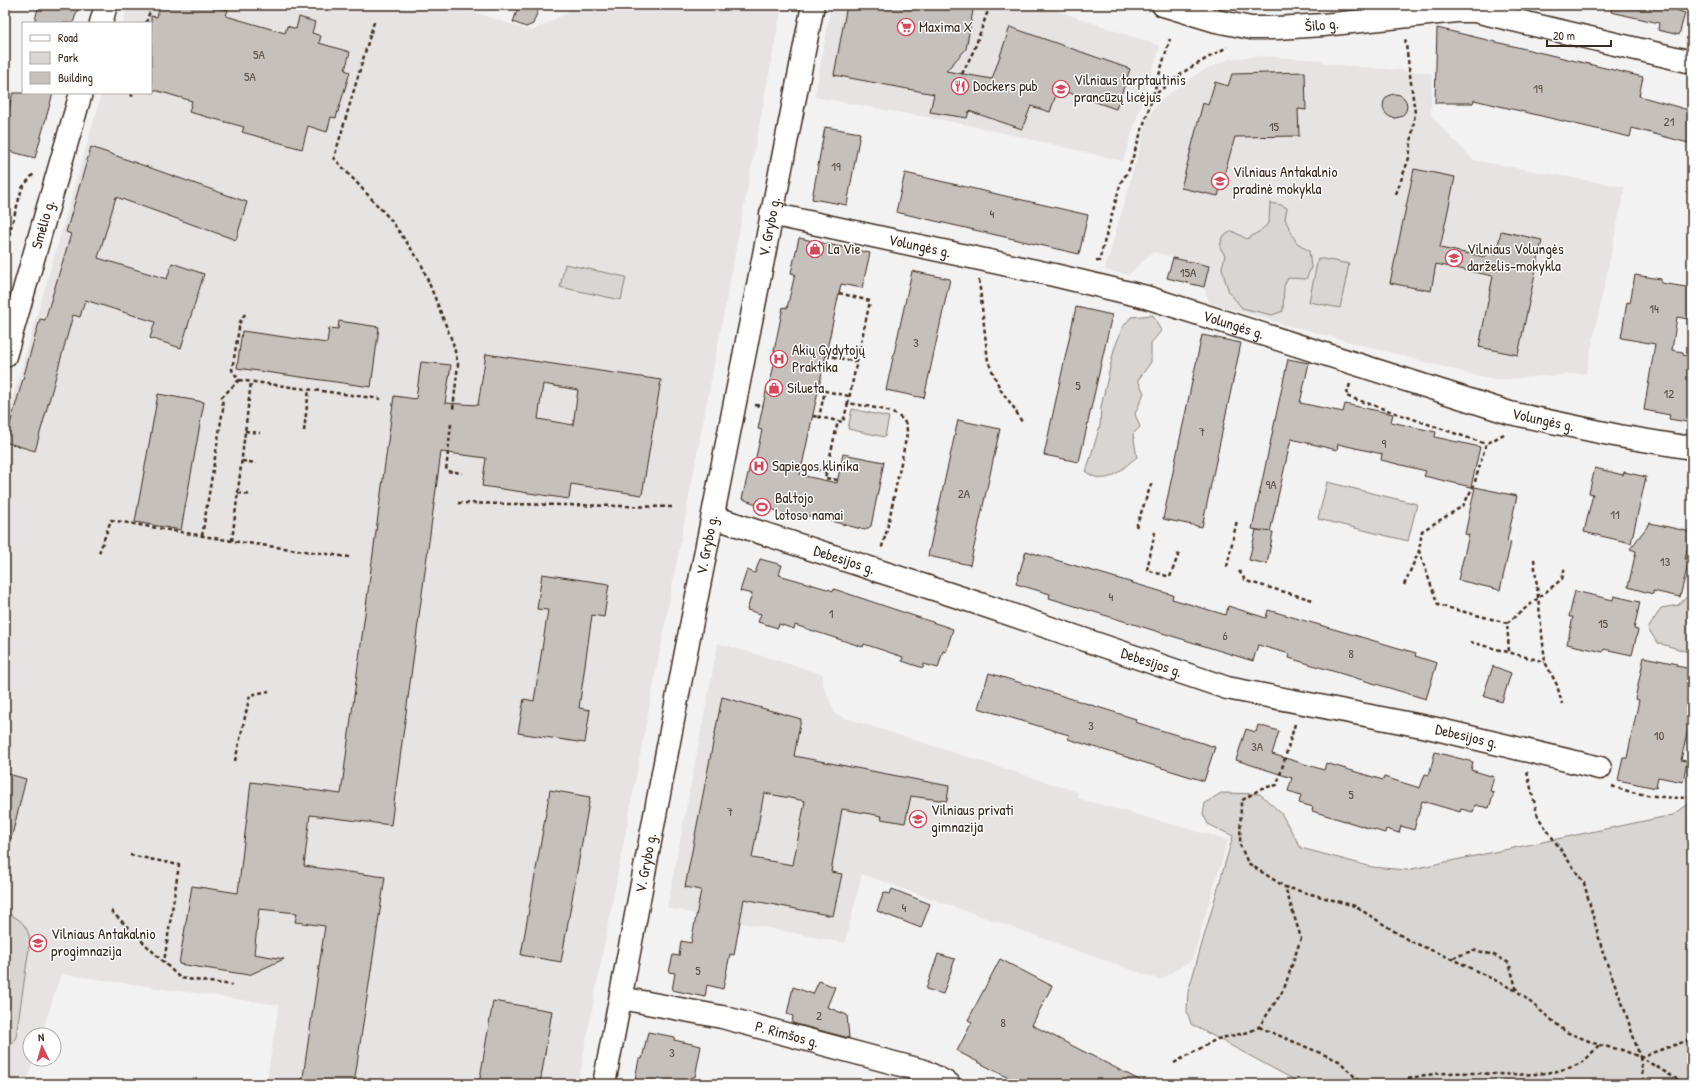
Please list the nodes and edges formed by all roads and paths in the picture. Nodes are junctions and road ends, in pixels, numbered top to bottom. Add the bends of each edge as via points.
1 (106, 5) edge
2 (152, 5) edge
3 (813, 5) edge
4 (990, 5) edge
5 (1163, 5) edge
6 (1402, 17) junction
7 (101, 22) edge
8 (146, 22) edge
9 (374, 22) dead end
10 (1170, 38) dead end
11 (1227, 47) dead end
12 (1692, 62) edge
13 (962, 74) dead end
14 (81, 94) edge
15 (131, 94) edge
16 (1153, 96) junction
17 (133, 98) dead end
18 (36, 170) dead end
19 (1396, 194) dead end
20 (772, 214) junction
21 (5, 249) edge
22 (977, 258) junction
23 (1090, 263) dead end
24 (839, 293) dead end
25 (245, 314) dead end
26 (826, 355) dead end
27 (5, 356) edge
28 (857, 362) junction
29 (240, 380) junction
30 (1351, 380) dead end
31 (251, 382) junction
32 (309, 389) junction
33 (850, 396) junction
34 (381, 398) dead end
35 (848, 403) junction
36 (453, 409) dead end
37 (813, 416) dead end
38 (819, 417) junction
39 (838, 421) junction
40 (451, 424) dead end
41 (1023, 424) dead end
42 (245, 431) junction
43 (304, 431) dead end
44 (1509, 431) dead end
45 (260, 433) dead end
46 (1486, 444) junction
47 (1692, 445) edge
48 (242, 461) junction
49 (256, 463) dead end
50 (802, 466) dead end
51 (827, 472) junction
52 (462, 473) dead end
53 (837, 480) dead end
54 (1152, 482) dead end
55 (238, 493) junction
56 (252, 495) dead end
57 (458, 503) dead end
58 (672, 507) dead end
59 (713, 517) junction
60 (1237, 520) dead end
61 (1136, 527) dead end
62 (1155, 532) dead end
63 (202, 536) junction
64 (232, 541) junction
65 (1419, 551) junction
66 (99, 552) dead end
67 (1179, 553) dead end
68 (349, 557) dead end
69 (1534, 559) dead end
70 (1227, 567) dead end
71 (1565, 567) dead end
72 (875, 570) junction
73 (1239, 571) dead end
74 (1404, 585) dead end
75 (1538, 599) junction
76 (1313, 600) dead end
77 (1507, 623) junction
78 (1470, 642) dead end
79 (1509, 652) junction
80 (1545, 662) junction
81 (269, 692) dead end
82 (1301, 703) junction
83 (1562, 704) dead end
84 (1521, 750) junction
85 (235, 761) dead end
86 (1600, 768) joint
87 (1692, 797) edge
88 (130, 855) dead end
89 (1285, 887) junction
90 (111, 911) dead end
91 (1452, 959) junction
92 (164, 963) junction
93 (232, 985) dead end
94 (1517, 991) junction
95 (621, 998) junction
96 (1259, 1027) junction
97 (1692, 1040) edge
98 (1599, 1045) junction
99 (1640, 1057) junction
100 (1174, 1063) dead end
101 (604, 1084) edge
102 (949, 1084) edge
103 (1362, 1084) edge
104 (1395, 1084) edge
105 (1644, 1084) edge
106 (1685, 1084) edge

1 - 7 street
2 - 8 path
3 - 20 street, V. Grybo g.
4 - 13 path via 974,50
5 - 6 street, Šilo g. via 1216,21 1251,28 1323,25
6 - 12 street, Šilo g. via 1475,11
6 - 19 path via 1415,113 1409,158
9 - 36 path via 334,158 391,220 422,263 453,343 458,364
10 - 16 path
11 - 16 path via 1188,69
14 - 27 street, Smėlio g.
15 - 17 path
16 - 23 path via 1128,172 1121,182 1098,261
18 - 21 path via 22,188
20 - 22 street, Volungės g.
20 - 59 street, V. Grybo g.
22 - 41 path via 988,361 1000,389
22 - 47 street, Volungės g. via 1146,297 1510,413 1619,436 1685,447
24 - 28 path via 870,301
25 - 29 path via 240,322 232,370
26 - 28 path
28 - 33 path
29 - 31 path
29 - 63 path via 222,397 223,409
30 - 46 path via 1346,396
31 - 32 path
31 - 42 path
32 - 34 path
32 - 43 path
33 - 35 path
33 - 38 path via 825,391
35 - 39 path via 843,422
35 - 72 path via 888,411 900,416 907,425 887,530
37 - 38 path
38 - 39 path
39 - 51 path
40 - 52 path via 446,471
42 - 45 path
42 - 48 path
44 - 46 path
46 - 65 path via 1474,485 1463,506 1422,531
48 - 49 path
48 - 55 path
50 - 51 path
51 - 53 path via 825,478
54 - 61 path
55 - 56 path
55 - 64 path
57 - 58 path
59 - 72 street, Debesijos g.
59 - 95 street, V. Grybo g.
60 - 70 path
62 - 67 path via 1147,570 1170,577
63 - 64 path
63 - 66 path via 111,520
64 - 68 path
65 - 74 path
65 - 77 path via 1438,605
69 - 75 path
71 - 75 path via 1562,579
72 - 82 street, Debesijos g. via 1227,688
73 - 76 path via 1246,581
75 - 77 path
75 - 80 path
77 - 79 path
78 - 79 path
79 - 80 path
80 - 83 path via 1557,685
81 - 85 path via 250,695
82 - 84 street, Debesijos g. via 1432,728
82 - 89 path via 1278,785 1262,788 1241,801 1240,845 1248,863
84 - 86 street, Debesijos g.
84 - 99 path via 1538,817 1584,883 1603,953
86 - 87 path via 1605,783 1621,790 1677,799
88 - 92 path via 179,865
89 - 91 path via 1355,906 1408,940
89 - 96 path via 1301,938 1284,989
90 - 92 path
91 - 94 path
91 - 94 path via 1474,950 1494,955 1509,963
92 - 93 path via 180,978
94 - 98 path via 1566,1032
95 - 101 street, V. Grybo g.
95 - 102 street, P. Rimšos g. via 722,1016 924,1072
96 - 100 path via 1249,1032 1217,1039
96 - 103 path via 1339,1061
97 - 99 path
98 - 99 path
98 - 104 path via 1581,1064 1554,1073 1514,1076 1465,1073 1410,1077
99 - 105 path
99 - 106 path

